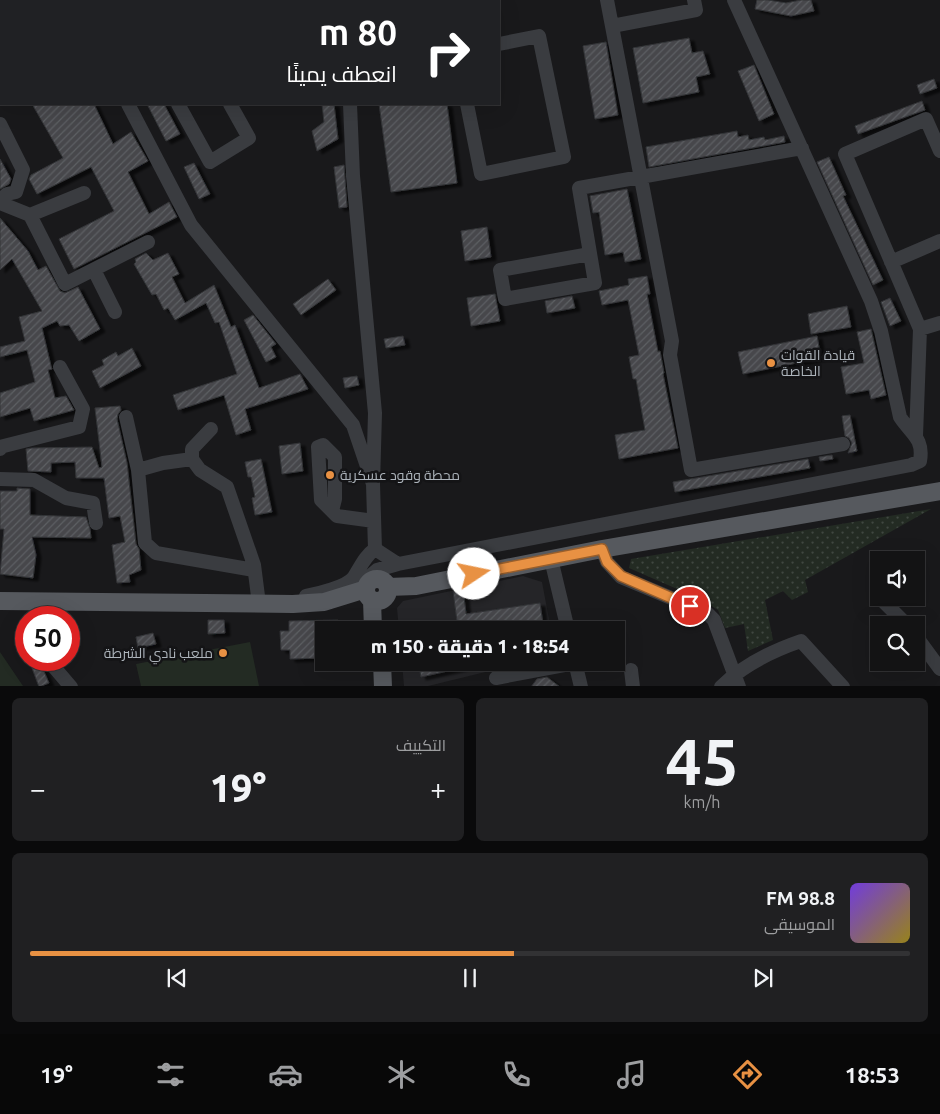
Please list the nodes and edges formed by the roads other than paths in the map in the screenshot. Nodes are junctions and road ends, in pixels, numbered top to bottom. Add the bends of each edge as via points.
1 (607, 0) edge
2 (694, 0) edge
3 (734, 0) edge
4 (743, 0) edge
5 (744, 21) junction
6 (612, 26) junction
7 (500, 44) edge
8 (129, 105) edge
9 (179, 105) edge
10 (231, 105) edge
11 (350, 105) edge
12 (467, 105) edge
13 (0, 124) edge
14 (802, 148) junction
15 (940, 151) edge
16 (641, 177) junction
17 (84, 193) dead end
18 (0, 202) edge
19 (30, 215) junction
20 (148, 242) dead end
21 (940, 242) edge
22 (590, 254) junction
23 (892, 262) junction
24 (94, 270) junction
25 (115, 312) dead end
26 (940, 323) edge
27 (920, 329) junction
28 (60, 367) dead end
29 (126, 417) dead end
30 (212, 429) dead end
31 (916, 436) junction
32 (843, 444) dead end
33 (0, 449) edge
34 (192, 459) junction
35 (138, 470) junction
36 (0, 479) edge
37 (373, 484) junction
38 (940, 490) edge
39 (332, 511) dead end
40 (374, 521) junction
41 (96, 523) dead end
42 (375, 548) junction
43 (602, 549) junction
44 (551, 559) junction
45 (398, 564) junction
46 (254, 570) junction
47 (370, 589) junction
48 (0, 601) edge
49 (259, 604) junction
50 (23, 606) edge
51 (888, 606) edge
52 (80, 609) edge
53 (898, 616) edge
54 (372, 621) edge
55 (379, 621) edge
56 (566, 621) edge
57 (925, 648) edge
58 (940, 669) edge
59 (631, 670) dead end
60 (58, 671) edge
61 (374, 671) edge
62 (382, 671) edge
63 (533, 671) edge
64 (577, 671) edge
65 (496, 678) dead end
66 (737, 680) edge
67 (71, 686) edge
68 (375, 686) edge
69 (383, 686) edge
70 (581, 686) edge
71 (634, 686) edge
72 (721, 686) edge
73 (843, 686) edge

1 - 6 street
2 - 6 street via 696,10
3 - 5 street
4 - 5 street
5 - 14 street
6 - 16 street
7 - 12 street via 539,36 564,157 481,174
8 - 37 street via 190,225 353,425
9 - 10 street via 210,162 249,138
11 - 37 street via 353,176 375,413
13 - 18 street via 23,170 16,192 7,194
14 - 16 street
14 - 31 street via 871,301 900,417
15 - 23 street via 926,119 845,154
16 - 22 street via 579,188
16 - 32 street via 672,341 670,355 691,470
17 - 19 street
18 - 19 street
19 - 24 street via 65,284
20 - 24 street
21 - 23 street
22 - 22 street via 500,270 505,299 595,283
23 - 27 street
24 - 25 street
26 - 27 street
27 - 31 street
28 - 33 street via 83,409 79,427
29 - 35 street
30 - 34 street via 192,449
31 - 45 street via 922,451 920,460 911,466
34 - 35 street
34 - 46 street via 200,470 227,487
35 - 46 street via 144,543 156,553
36 - 41 street via 34,480 66,498 93,503
37 - 40 street
38 - 43 main road
39 - 40 street via 337,516
40 - 42 street
42 - 45 street
42 - 47 street via 366,555
43 - 44 main road
43 - 66 street via 607,562 621,576 707,613 714,620
44 - 47 main road via 416,586
44 - 56 street
45 - 47 street via 377,570
46 - 49 street
47 - 49 main road via 324,602
47 - 54 main road
47 - 55 main road
48 - 50 main road
49 - 52 main road
51 - 53 street
57 - 58 street
59 - 71 street
60 - 67 street
61 - 68 main road
62 - 69 main road
63 - 65 street
64 - 70 street
66 - 72 street
66 - 73 street via 762,657 801,641

